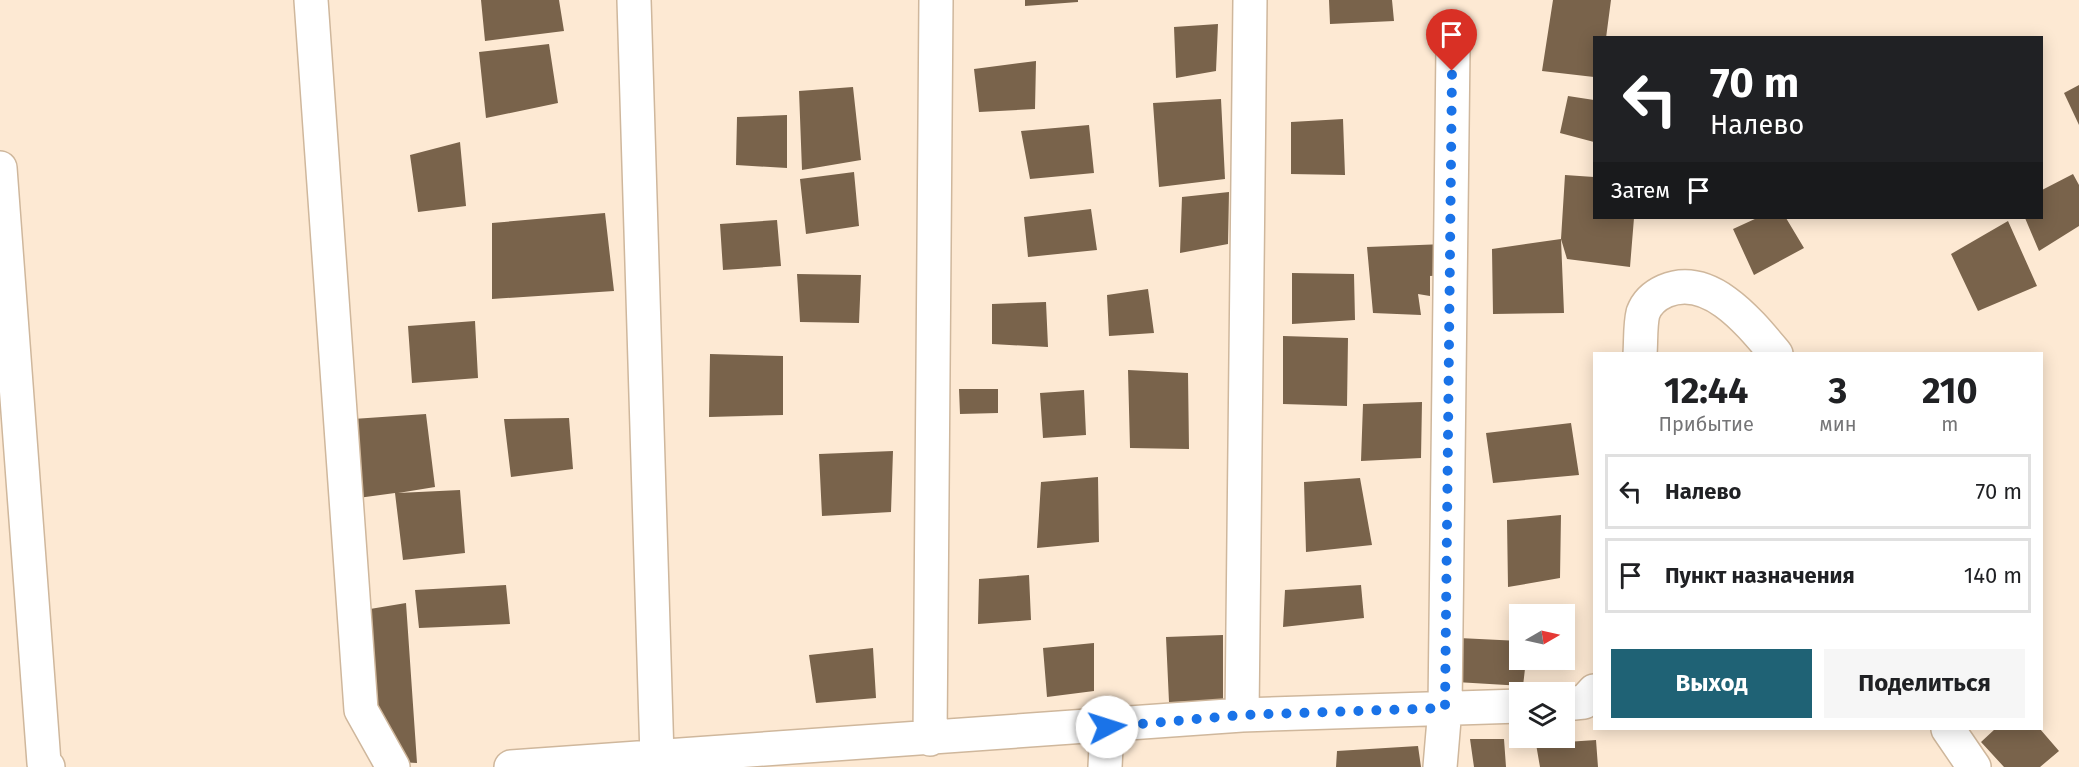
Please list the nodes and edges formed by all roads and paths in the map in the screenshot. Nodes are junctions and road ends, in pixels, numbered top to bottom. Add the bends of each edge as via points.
1 (310, 0) edge
2 (634, 0) edge
3 (936, 0) edge
4 (1250, 0) edge
5 (1453, 48) dead end
6 (0, 168) edge
7 (1640, 352) edge
8 (1774, 352) edge
9 (1593, 692) edge
10 (1575, 703) edge
11 (1509, 706) edge
12 (1445, 708) junction
13 (1242, 715) junction
14 (1107, 727) junction
15 (1949, 730) edge
16 (930, 739) junction
17 (657, 757) junction
18 (781, 758) edge
19 (48, 767) edge
20 (393, 767) edge
21 (511, 767) edge
22 (1105, 767) edge
23 (1440, 767) edge
24 (1974, 767) edge

1 - 20 street via 361,710
2 - 17 street
3 - 16 street
4 - 13 street
5 - 12 street
6 - 19 street via 44,763
7 - 8 street via 1644,312 1655,295 1685,285 1698,286 1726,303
9 - 10 street via 1584,702
11 - 12 street
12 - 13 street
12 - 23 street
13 - 14 street
14 - 16 street
14 - 22 street
15 - 24 street
16 - 18 street
17 - 18 street
17 - 21 street

